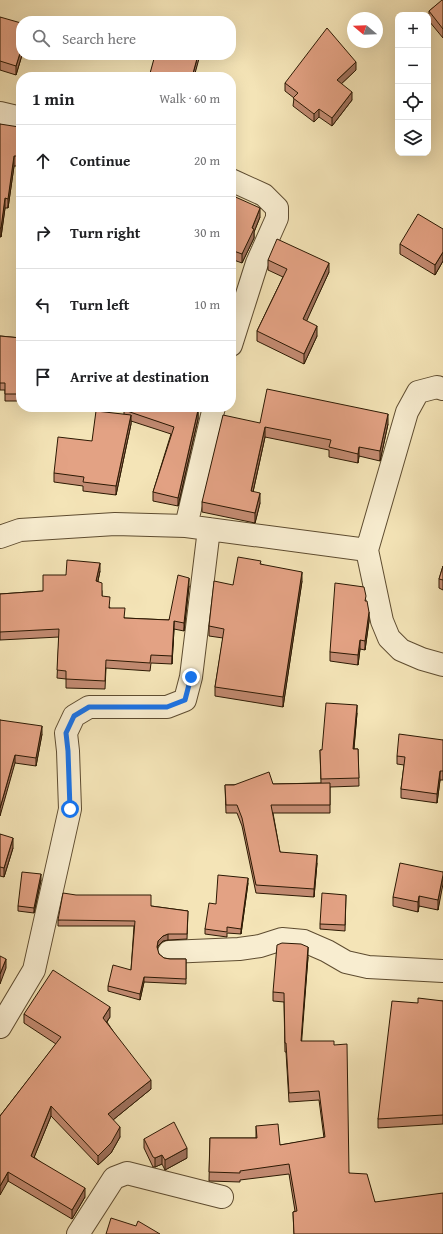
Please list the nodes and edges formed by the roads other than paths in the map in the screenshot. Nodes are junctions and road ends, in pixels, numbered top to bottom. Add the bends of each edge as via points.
1 (0, 113) edge
2 (16, 117) edge
3 (236, 182) edge
4 (236, 329) edge
5 (443, 389) edge
6 (213, 412) edge
7 (186, 526) junction
8 (209, 529) junction
9 (0, 537) edge
10 (367, 550) junction
11 (443, 665) edge
12 (169, 952) dead end
13 (443, 971) edge
14 (0, 1027) edge
15 (222, 1197) dead end
16 (78, 1234) edge

1 - 2 street
3 - 4 street via 264,195 277,208 277,218 257,263
5 - 10 street via 437,387 418,392 407,412
6 - 7 street
7 - 8 street
7 - 9 street via 115,524 20,530
8 - 10 street
8 - 14 street via 191,677 185,700 167,707 89,707 74,716 66,733 69,816 34,970
10 - 11 street via 382,621 389,638 401,650
12 - 13 street via 260,946 282,939 304,942 346,962 368,967
15 - 16 street via 127,1172 114,1178

